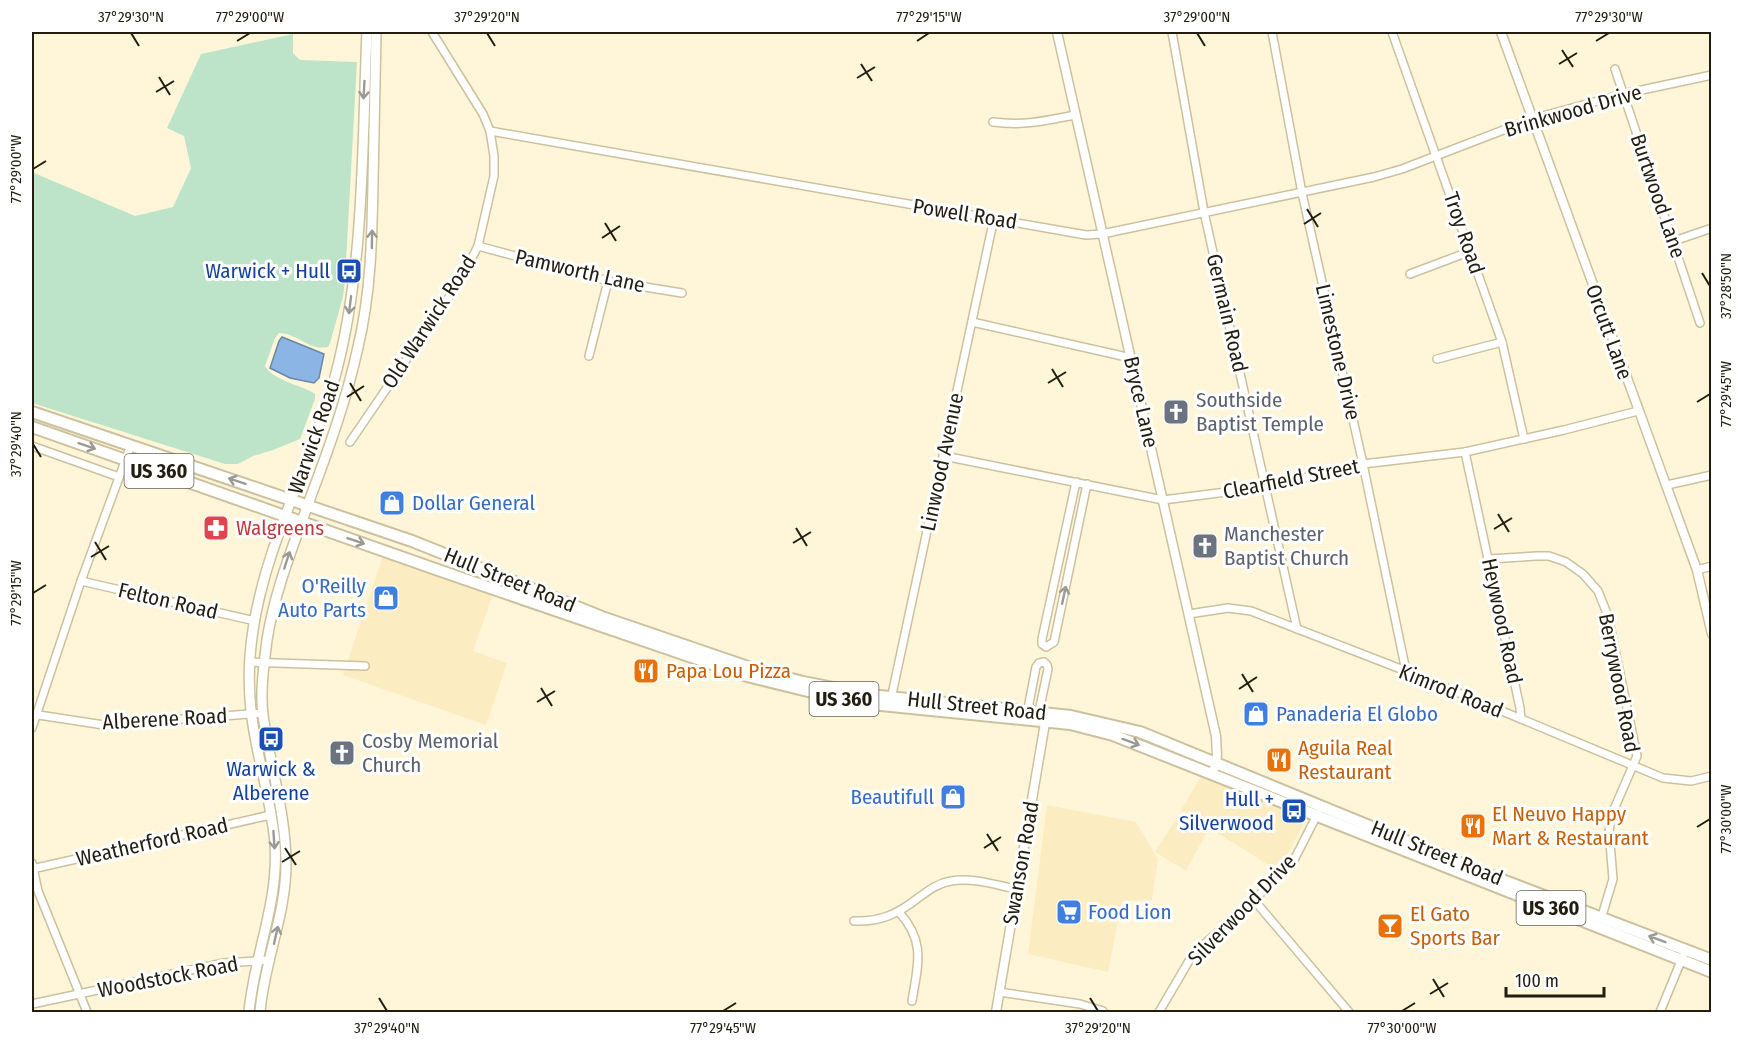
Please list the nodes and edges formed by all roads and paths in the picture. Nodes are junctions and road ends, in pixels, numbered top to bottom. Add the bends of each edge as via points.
1 (367, 32) edge
2 (376, 32) edge
3 (432, 32) edge
4 (1056, 32) edge
5 (1172, 32) edge
6 (1272, 32) edge
7 (1392, 32) edge
8 (1501, 32) edge
9 (1615, 69) dead end
10 (1712, 75) edge
11 (1623, 94) junction
12 (1075, 115) junction
13 (1532, 119) junction
14 (993, 122) dead end
15 (490, 131) junction
16 (1437, 156) junction
17 (1302, 193) junction
18 (1204, 212) junction
19 (994, 218) junction
20 (1712, 228) edge
21 (1102, 234) junction
22 (1674, 241) junction
23 (478, 246) junction
24 (1471, 251) junction
25 (1410, 274) dead end
26 (608, 282) junction
27 (682, 293) dead end
28 (972, 322) junction
29 (1700, 323) dead end
30 (1502, 342) junction
31 (589, 356) dead end
32 (1131, 358) junction
33 (1437, 359) dead end
34 (1638, 411) junction
35 (32, 412) edge
36 (32, 427) edge
37 (1524, 439) junction
38 (350, 442) dead end
39 (131, 445) junction
40 (32, 446) edge
41 (1465, 452) junction
42 (944, 456) junction
43 (126, 460) junction
44 (1363, 464) junction
45 (1712, 475) edge
46 (119, 477) junction
47 (1076, 482) junction
48 (1087, 484) junction
49 (1667, 485) junction
50 (1266, 487) junction
51 (292, 500) junction
52 (1163, 500) junction
53 (308, 505) junction
54 (286, 516) junction
55 (301, 522) junction
56 (1489, 559) junction
57 (1712, 566) edge
58 (1697, 570) junction
59 (81, 580) junction
60 (1189, 614) junction
61 (255, 621) junction
62 (1297, 629) junction
63 (1712, 634) edge
64 (250, 662) junction
65 (265, 662) junction
66 (365, 666) dead end
67 (1406, 671) junction
68 (890, 702) junction
69 (251, 713) junction
70 (263, 713) junction
71 (34, 714) edge
72 (1036, 717) junction
73 (1521, 719) junction
74 (32, 728) edge
75 (1634, 764) junction
76 (1214, 768) junction
77 (1712, 776) edge
78 (1319, 810) junction
79 (272, 818) junction
80 (32, 867) edge
81 (1016, 889) junction
82 (1254, 900) junction
83 (898, 912) junction
84 (854, 921) dead end
85 (1600, 923) junction
86 (1683, 955) junction
87 (270, 960) junction
88 (1712, 960) edge
89 (258, 961) junction
90 (1712, 972) edge
91 (999, 992) junction
92 (79, 994) junction
93 (912, 1001) dead end
94 (32, 1004) edge
95 (1103, 1011) dead end
96 (1163, 1011) edge
97 (87, 1012) edge
98 (249, 1012) edge
99 (260, 1012) edge
100 (996, 1012) edge
101 (1349, 1012) edge
102 (1660, 1012) edge

1 -> 51 main road, Warwick Road via 358,223 347,328 320,426
53 -> 2 main road, Warwick Road via 342,407 368,297
3 - 15 street, Old Warwick Road via 464,80
4 - 12 street, Bryce Lane
5 - 18 street, Germain Road
6 - 17 street, Limestone Drive
7 - 16 street, Troy Road
8 - 13 street, Orcutt Lane
9 - 11 street, Burtwood Lane
10 - 11 street, Brinkwood Drive
11 - 13 street, Brinkwood Drive
11 - 22 street, Burtwood Lane
12 - 14 street via 1030,124
12 - 21 street, Bryce Lane
13 - 16 street, Brinkwood Drive
13 - 34 street, Orcutt Lane
15 - 19 street, Powell Road
15 - 23 street, Old Warwick Road via 494,176
16 - 17 street, Powell Road via 1393,172
16 - 24 street, Troy Road
17 - 18 street, Powell Road
17 - 44 street, Limestone Drive
18 - 21 street, Powell Road
18 - 50 street, Germain Road
19 - 21 street, Powell Road via 1086,235
19 - 28 street, Linwood Avenue
20 - 22 street
21 - 32 street, Bryce Lane
22 - 29 street, Burtwood Lane
23 - 26 street, Pamworth Lane
23 - 38 street, Old Warwick Road via 460,280
24 - 25 street
24 - 30 street, Troy Road
26 - 27 street, Pamworth Lane
26 - 31 street
28 - 32 street
28 - 42 street, Linwood Avenue
30 - 33 street
30 - 37 street, Troy Road
32 - 52 street, Bryce Lane
34 - 37 street, Clearfield Street
34 - 49 street, Orcutt Lane
35 - 39 main road, US 360
36 -> 43 main road, US 360
37 - 41 street, Clearfield Street
39 - 43 street
51 -> 39 main road, Hull Street Road / US 360
40 - 46 street
41 - 44 street, Clearfield Street
41 - 56 street, Heywood Road
42 - 47 street, Clearfield Street
42 - 68 street, Linwood Avenue
43 - 46 street
43 - 54 main road, US 360
44 - 50 street, Clearfield Street
44 - 67 street, Limestone Drive
45 - 49 street
46 - 59 street
47 - 48 street, Clearfield Street
47 -> 48 street via 1042,639 1046,647 1054,642
48 - 52 street, Clearfield Street
49 - 58 street, Orcutt Lane
50 - 52 street, Clearfield Street
50 - 62 street, Germain Road
51 - 53 main road, Hull Street Road / US 360
51 - 54 main road, Warwick Road
52 - 60 street, Bryce Lane
53 - 55 main road, Warwick Road
53 - 68 main road, Hull Street Road / US 360 via 706,654
54 - 55 main road, US 360
54 - 61 main road, Warwick Road
65 -> 55 main road, Warwick Road via 278,590
55 -> 68 main road, Hull Street Road / US 360 via 747,676 816,693
56 - 73 street, Heywood Road
56 - 75 street, Berrywood Road via 1549,556 1566,561 1598,591 1608,616 1635,745
57 - 58 street
58 - 63 street, Orcutt Lane
59 - 61 street, Felton Road
59 - 71 street
60 - 62 street, Kimrod Road via 1228,608 1251,611
60 - 76 street, Bryce Lane via 1216,736
61 - 64 main road, Warwick Road
62 - 67 street, Kimrod Road
64 - 65 street
64 - 69 main road, Warwick Road
65 - 66 street
65 - 70 main road, Warwick Road
67 - 73 street, Kimrod Road
68 - 72 main road, Hull Street Road / US 360
69 - 70 street, Alberene Road
69 - 71 street, Alberene Road via 105,725
69 - 79 main road, Warwick Road
87 -> 70 main road, Warwick Road via 285,892 286,865 285,834
71 - 74 street
72 - 72 street via 1048,669 1044,662 1036,667
72 - 76 main road, Hull Street Road / US 360 via 1113,735
72 - 81 street, Swanson Road
73 - 75 street, Kimrod Road
75 - 77 street, Kimrod Road via 1663,777 1691,781
75 - 85 street, Berrywood Road via 1612,814 1609,831 1613,879
76 - 78 main road, Hull Street Road / US 360
78 - 82 street, Silverwood Drive via 1294,860
78 - 85 main road, Hull Street Road / US 360
79 - 80 street, Weatherford Road via 266,816
79 -> 89 main road, Warwick Road via 274,882
80 - 92 street
81 - 83 street via 969,880 950,881 934,887
81 - 91 street, Swanson Road
82 - 96 street, Silverwood Drive via 1193,954
82 - 101 street
83 - 84 street via 880,920
83 - 93 street via 918,945
85 - 86 main road, Hull Street Road / US 360
86 - 88 main road, Hull Street Road / US 360
86 - 90 main road, Hull Street Road / US 360
86 - 102 street
87 - 89 street, Woodstock Road
87 - 99 main road, Warwick Road
89 - 92 street, Woodstock Road via 224,963
89 - 98 main road, Warwick Road
91 - 95 street
91 - 100 street, Swanson Road
92 - 94 street, Woodstock Road
92 - 97 street

